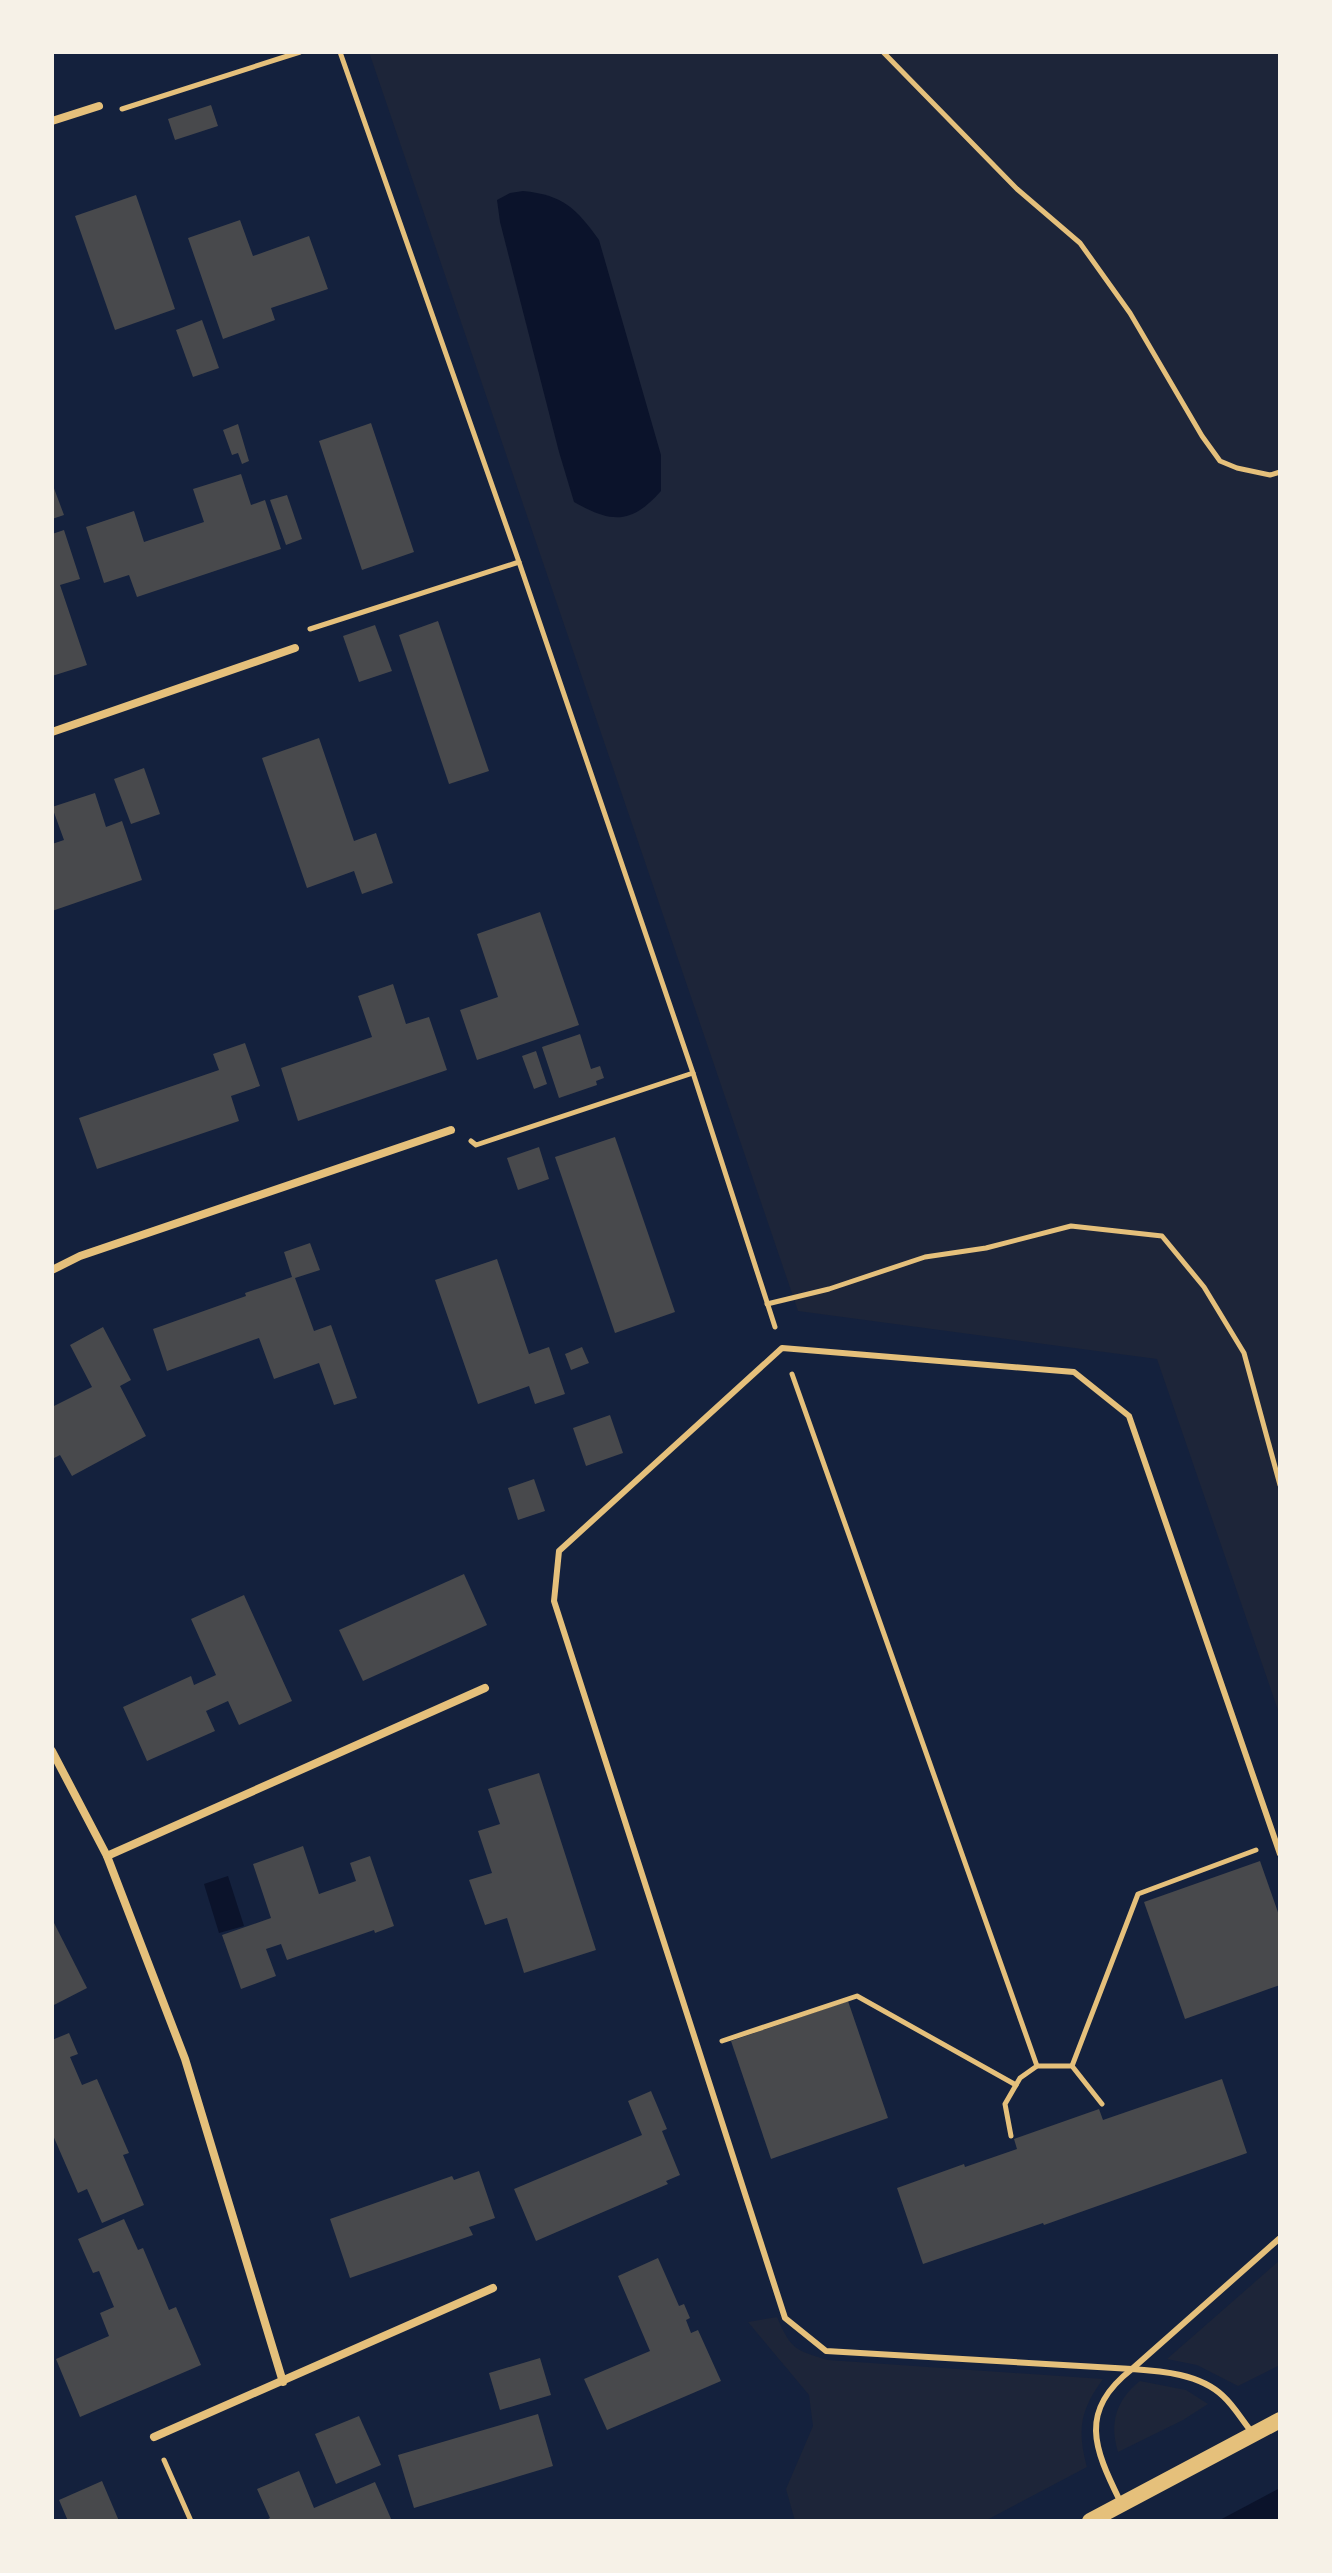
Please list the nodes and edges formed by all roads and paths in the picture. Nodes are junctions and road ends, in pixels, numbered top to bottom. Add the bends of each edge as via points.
1 (300, 52) edge
2 (340, 52) edge
3 (883, 52) edge
4 (99, 106) joint
5 (52, 121) edge
6 (1280, 474) edge
7 (519, 562) junction
8 (295, 648) joint
9 (52, 732) edge
10 (693, 1073) junction
11 (451, 1130) joint
12 (52, 1270) edge
13 (767, 1304) junction
14 (782, 1348) junction
15 (1280, 1485) edge
16 (485, 1688) dead end
17 (52, 1751) edge
18 (1276, 1843) junction
19 (1280, 1854) edge
20 (107, 1856) junction
21 (698, 2049) junction
22 (1037, 2066) junction
23 (1072, 2066) junction
24 (1016, 2085) junction
25 (1102, 2104) dead end
26 (1011, 2136) dead end
27 (1280, 2238) edge
28 (493, 2288) dead end
29 (1132, 2369) junction
30 (283, 2382) junction
31 (1280, 2420) edge
32 (1253, 2434) junction
33 (154, 2437) joint
34 (1122, 2505) junction
35 (191, 2521) edge
36 (1090, 2521) edge

1 - 4 path via 124,110
2 - 7 path
3 - 6 path via 1017,189 1080,243 1130,313 1220,461
4 - 5 street
7 - 8 path via 305,630
7 - 10 path
8 - 9 street
10 - 11 path via 476,1145
10 - 13 path
11 - 12 street
13 - 14 path
13 - 15 path via 925,1257 1071,1226 1162,1236 1204,1287 1244,1353
14 - 18 lane via 1074,1372 1129,1416
14 - 21 lane via 559,1551 554,1601
14 - 22 path
16 - 20 street
17 - 20 street
18 - 19 lane
18 - 23 path via 1138,1894
20 - 30 street via 185,2059
21 - 24 path via 857,1996
21 - 29 lane via 785,2318 826,2351
22 - 23 path
22 - 24 path
23 - 25 path
24 - 26 path via 1005,2104
27 - 29 lane
28 - 30 street
29 - 32 lane via 1181,2376 1213,2389
29 - 34 lane via 1110,2388 1096,2417 1100,2460
30 - 33 street
31 - 32 main road
32 - 34 main road
33 - 35 path
34 - 36 main road

